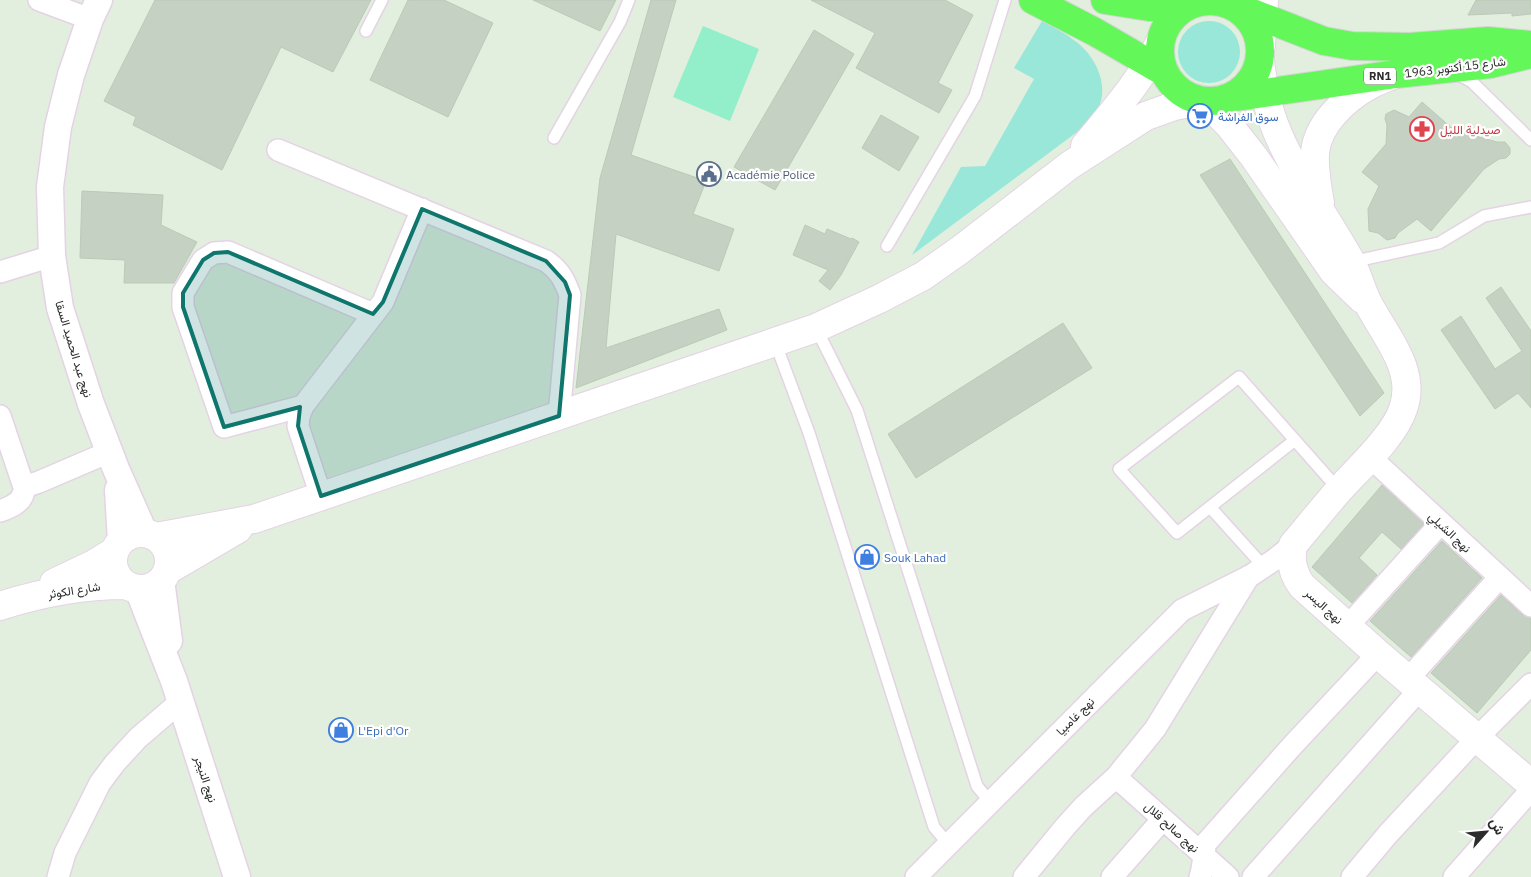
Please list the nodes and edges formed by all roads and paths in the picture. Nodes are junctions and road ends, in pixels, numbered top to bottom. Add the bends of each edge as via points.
1 (39, 0) edge
2 (382, 0) edge
3 (629, 0) edge
4 (1005, 0) edge
5 (1033, 0) edge
6 (1106, 0) edge
7 (1193, 3) edge
8 (1234, 6) junction
9 (1263, 8) edge
10 (94, 10) edge
11 (366, 31) dead end
12 (1531, 45) edge
13 (1260, 53) junction
14 (1531, 54) edge
15 (1158, 59) junction
16 (1436, 70) junction
17 (1396, 74) junction
18 (1264, 93) junction
19 (1212, 100) junction
20 (554, 138) dead end
21 (1531, 140) edge
22 (278, 150) dead end
23 (1070, 164) junction
24 (1531, 207) edge
25 (422, 209) junction
26 (1321, 212) junction
27 (887, 246) dead end
28 (52, 256) junction
29 (1343, 267) junction
30 (0, 272) edge
31 (373, 314) junction
32 (816, 328) junction
33 (775, 342) junction
34 (303, 406) junction
35 (0, 416) edge
36 (559, 416) junction
37 (1295, 440) junction
38 (1370, 457) junction
39 (112, 461) junction
40 (24, 487) junction
41 (1339, 490) junction
42 (320, 496) junction
43 (1210, 507) junction
44 (0, 511) edge
45 (254, 519) junction
46 (1441, 523) junction
47 (134, 540) junction
48 (1293, 545) junction
49 (1257, 572) junction
50 (1500, 577) junction
51 (149, 581) junction
52 (1527, 594) edge
53 (11, 602) edge
54 (1347, 627) junction
55 (1378, 654) junction
56 (1414, 684) junction
57 (1531, 684) edge
58 (177, 692) junction
59 (1477, 738) junction
60 (1116, 777) junction
61 (1531, 784) edge
62 (1531, 790) edge
63 (990, 802) junction
64 (1163, 819) junction
65 (950, 845) junction
66 (1203, 854) junction
67 (58, 877) edge
68 (237, 877) edge
69 (916, 877) edge
70 (1024, 877) edge
71 (1112, 877) edge
72 (1200, 877) edge
73 (1228, 877) edge
74 (1253, 877) edge
75 (1352, 877) edge
76 (1454, 877) edge

1 - 10 street
2 - 11 lane
3 - 20 lane via 620,22
4 - 27 lane via 975,96
5 - 15 main road
6 - 7 main road via 1149,7
7 - 8 main road via 1209,0
7 - 15 main road via 1174,15 1166,26
8 - 9 main road, شارع 15 أكتوبر 1963
8 - 13 main road via 1252,22 1258,33
9 - 12 main road, شارع 15 أكتوبر 1963 via 1324,41 1352,46 1410,47 1488,41
9 - 13 main road
10 - 28 street, نهج عبد الحميد السقا via 71,75 58,127 50,187
13 - 18 main road
13 - 19 main road via 1254,77 1244,89
14 - 16 main road, شارع 15 أكتوبر 1963 / RN1 via 1491,64
15 - 19 main road via 1179,91 1189,97
15 - 23 main road
16 - 17 main road, شارع 15 أكتوبر 1963 / RN1
16 - 21 lane via 1458,74 1472,82
17 - 18 main road, شارع 15 أكتوبر 1963 / RN1
17 - 26 main road via 1370,85 1348,100 1330,118 1321,133 1315,151
18 - 19 main road, شارع 15 أكتوبر 1963 / RN1
18 - 26 main road via 1283,144
19 - 23 main road via 1174,106 1146,116
19 - 29 main road
22 - 25 street
23 - 32 main road via 922,276
24 - 29 lane via 1484,216 1439,243
25 - 31 street via 383,302
25 - 36 street via 546,261 557,269 570,295
26 - 29 main road
28 - 30 street
28 - 39 street, نهج عبد الحميد السقا via 60,308
29 - 38 main road via 1390,339 1408,384 1403,411
31 - 34 street
31 - 34 street via 228,252 214,253 202,260 183,293 182,307 224,427
32 - 33 main road
32 - 63 lane via 857,410 977,786
33 - 36 main road
33 - 65 lane via 809,433 934,826
34 - 42 street via 298,426
35 - 40 street
36 - 42 main road
37 - 41 lane
37 - 43 lane
37 - 43 lane via 1239,377 1119,469 1177,532
38 - 41 main road
38 - 46 street, نهج الشيلي
39 - 40 street
39 - 47 street, نهج عبد الحميد السقا
40 - 44 street via 21,499
41 - 48 main road
42 - 45 main road
43 - 49 lane
45 - 47 main road
45 - 51 main road
46 - 50 street, نهج الشيلي
46 - 54 street
47 - 51 main road via 163,543 168,551 170,560
47 - 51 main road via 113,561 115,570 119,578
47 - 53 main road, شارع الكوثر via 94,564
48 - 49 street
48 - 54 main road, نهج اليسر via 1291,555 1296,578
49 - 60 street via 1155,729
49 - 63 street, نهج غامبيا via 1182,610
50 - 52 street, نهج الشيلي
50 - 56 street
51 - 53 main road, شارع الكوثر via 98,585
51 - 58 street, نهج النيجر
54 - 55 main road, نهج اليسر
55 - 56 main road, نهج اليسر
55 - 66 street via 1206,843
56 - 59 main road, نهج اليسر
56 - 74 street
57 - 59 street
58 - 67 street via 100,783 65,854
58 - 68 street, نهج النيجر
59 - 61 main road, نهج اليسر
59 - 75 street
60 - 64 street, نهج صالح قلال
60 - 70 street via 1077,813
62 - 76 street
63 - 65 street, نهج غامبيا
64 - 66 street, نهج صالح قلال
64 - 71 street
65 - 69 street, نهج غامبيا
66 - 72 street
66 - 73 street, نهج صالح قلال

